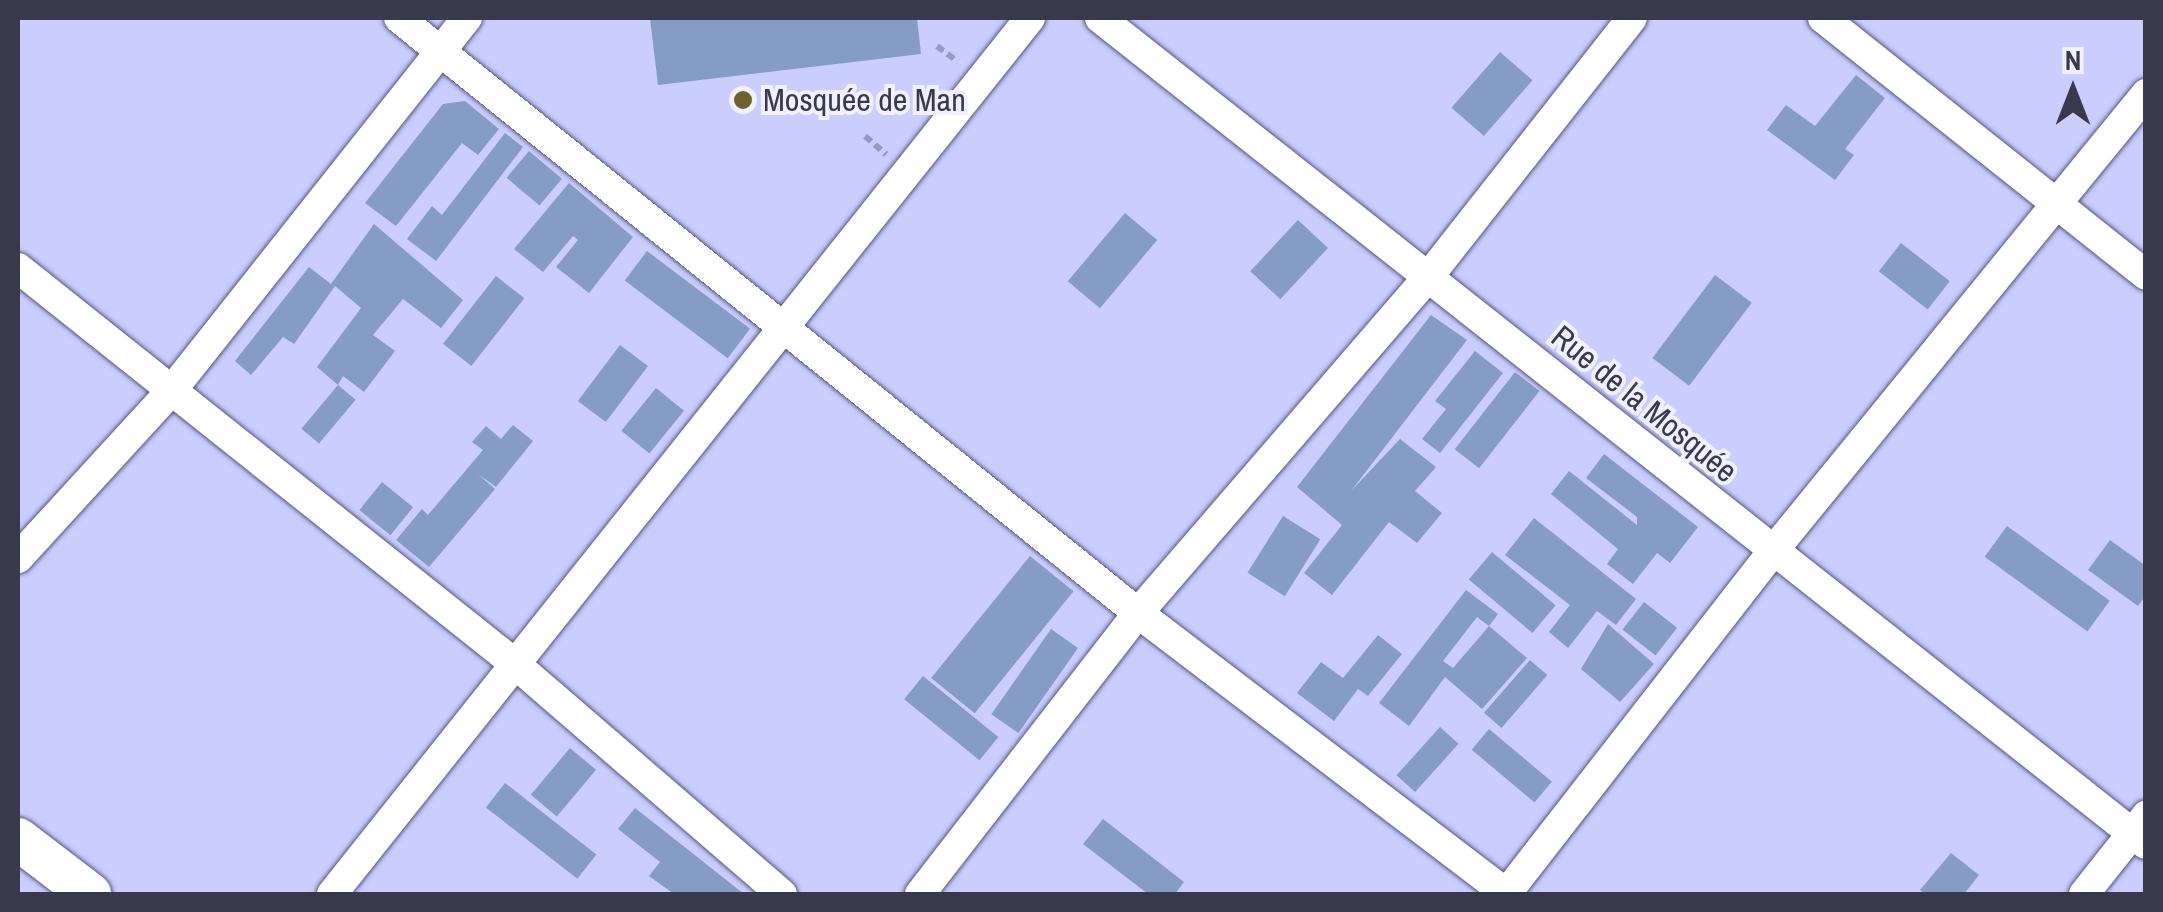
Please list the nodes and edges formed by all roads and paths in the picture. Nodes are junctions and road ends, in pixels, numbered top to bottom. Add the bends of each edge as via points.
1 (398, 18) edge
2 (467, 18) edge
3 (1030, 18) edge
4 (1100, 18) edge
5 (1632, 18) edge
6 (1823, 18) edge
7 (440, 51) junction
8 (2146, 94) edge
9 (2056, 204) junction
10 (18, 268) edge
11 (2146, 275) edge
12 (1428, 276) junction
13 (783, 330) junction
14 (172, 390) junction
15 (1773, 551) junction
16 (18, 558) edge
17 (1138, 613) junction
18 (514, 663) junction
19 (2141, 831) edge
20 (18, 838) edge
21 (90, 894) edge
22 (332, 894) edge
23 (782, 894) edge
24 (920, 894) edge
25 (1506, 894) edge
26 (2084, 894) edge

1 - 7 street
2 - 7 street
3 - 13 street
4 - 12 street, Rue de la Mosquée
5 - 12 street
6 - 9 street
7 - 13 street
7 - 14 street
8 - 9 street
9 - 11 street
9 - 15 street
10 - 14 street
12 - 15 street, Rue de la Mosquée
12 - 17 street
13 - 17 street
13 - 18 street
14 - 16 street
14 - 18 street
15 - 19 street, Rue de la Mosquée
15 - 25 street
17 - 24 street
17 - 25 street
18 - 22 street
18 - 23 street
19 - 26 street
20 - 21 main road

